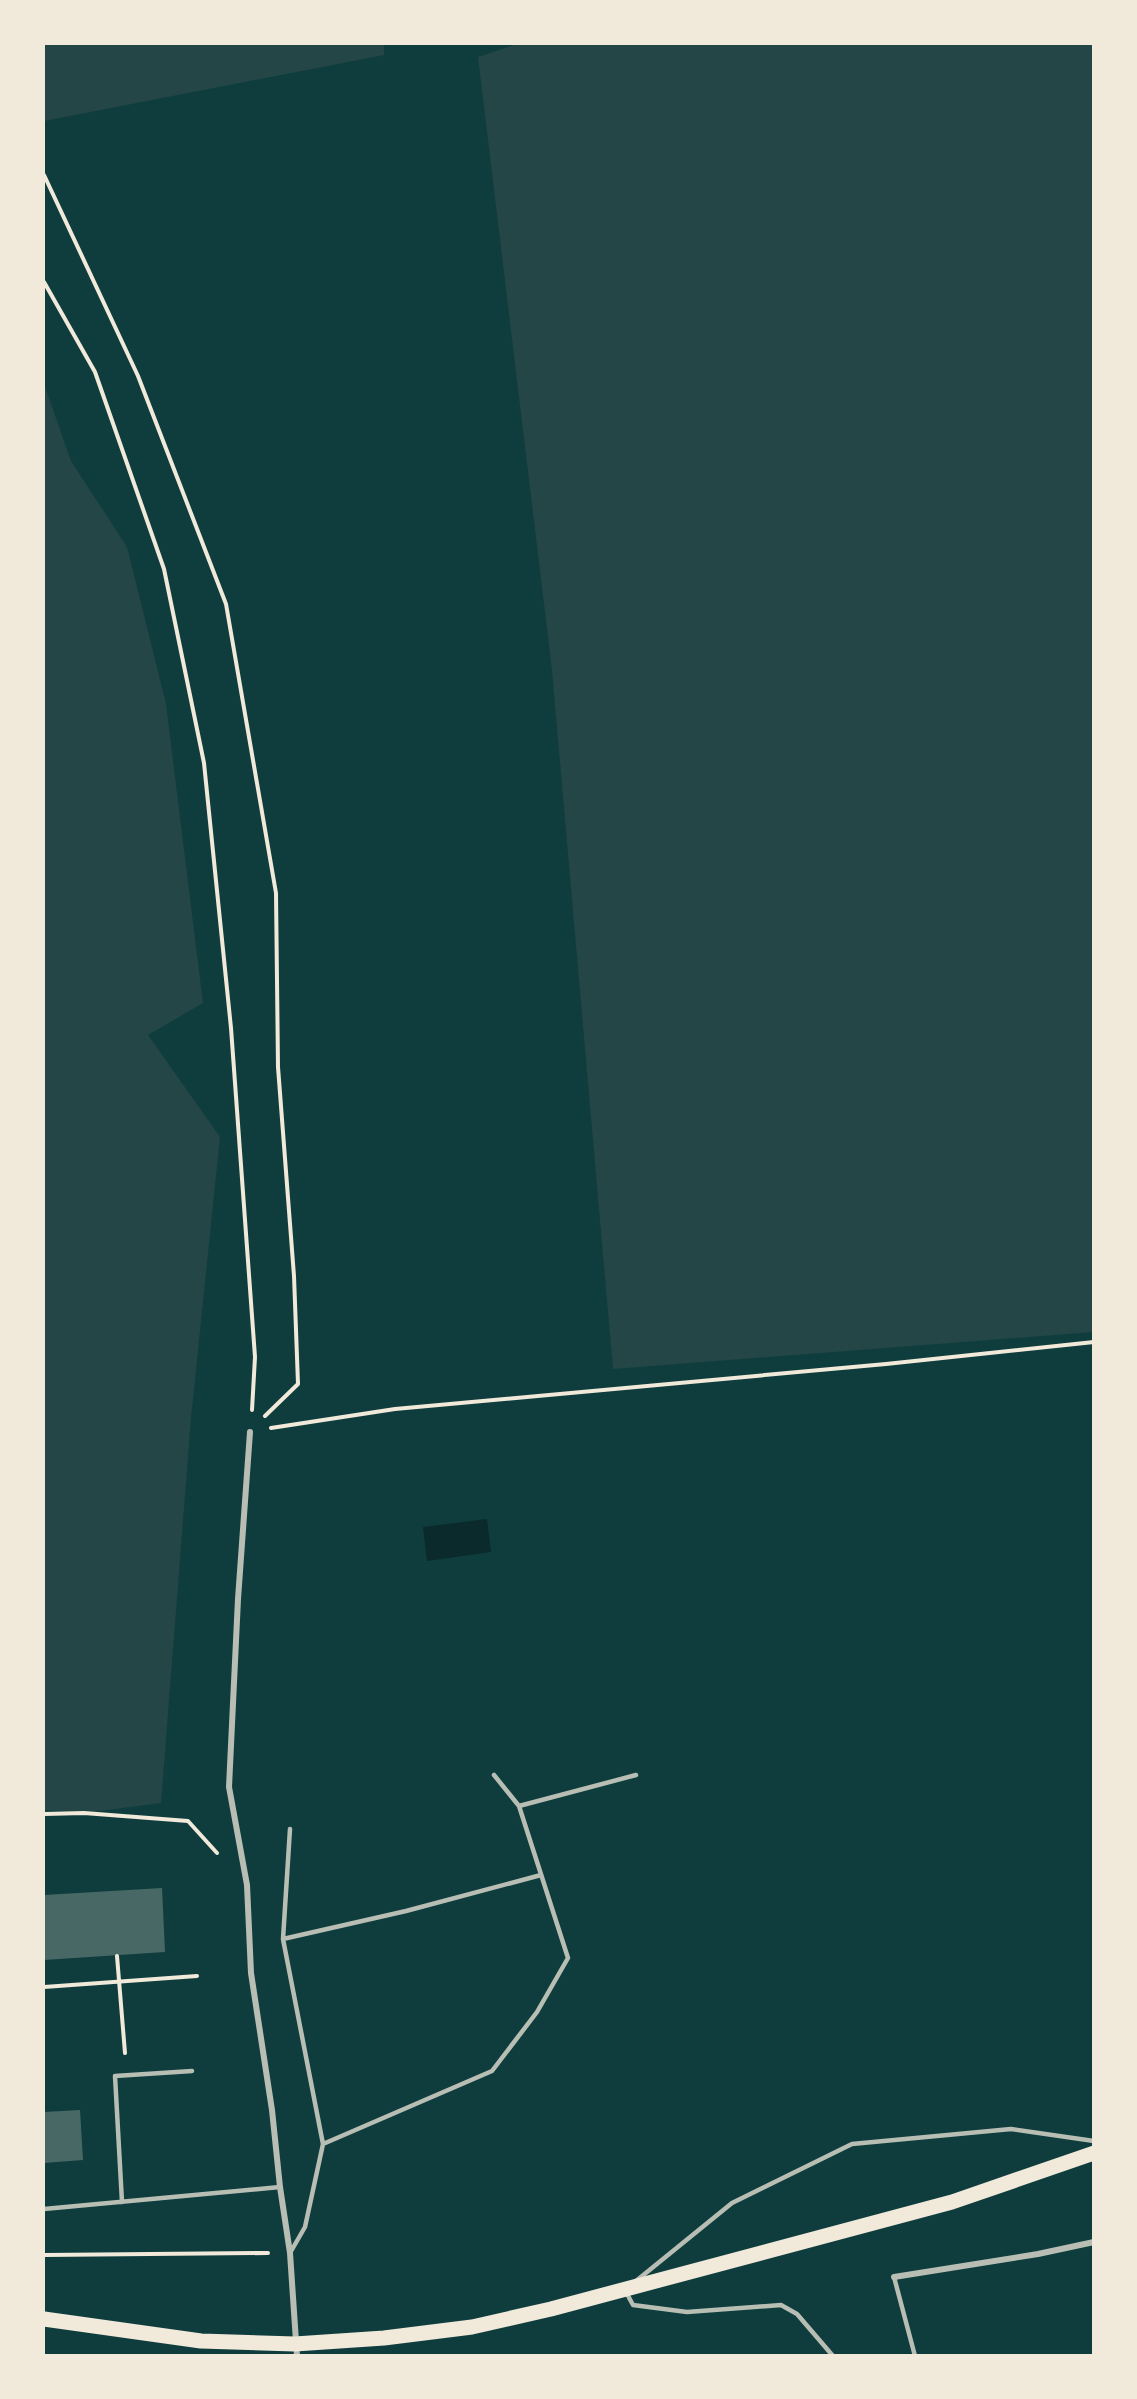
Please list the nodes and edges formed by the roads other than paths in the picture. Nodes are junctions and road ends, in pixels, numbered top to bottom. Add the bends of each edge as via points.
1 (250, 1432) road end
2 (494, 1775) dead end
3 (636, 1775) dead end
4 (519, 1806) junction
5 (290, 1829) dead end
6 (541, 1875) junction
7 (284, 1939) junction
8 (192, 2070) dead end
9 (1094, 2141) edge
10 (323, 2144) junction
11 (1094, 2153) edge
12 (280, 2187) junction
13 (122, 2202) junction
14 (44, 2209) edge
15 (1094, 2242) edge
16 (290, 2253) junction
17 (894, 2277) joint
18 (625, 2290) junction
19 (44, 2319) edge
20 (296, 2350) edge
21 (833, 2355) edge
22 (915, 2355) edge

1 - 12 street via 229,1787 247,1885 251,1973
2 - 4 lane
3 - 4 lane
4 - 6 lane
5 - 7 lane
6 - 7 lane
6 - 10 lane via 568,1958 537,2012 492,2071
7 - 10 lane
8 - 13 lane via 115,2076
9 - 18 lane via 1011,2129 852,2144 732,2203
10 - 16 lane via 305,2227
11 - 18 main road via 952,2202
12 - 13 lane
12 - 16 street
13 - 14 lane
15 - 17 street
16 - 20 street
17 - 22 lane
18 - 20 main road via 472,2327
18 - 21 lane via 633,2305 687,2312 781,2305 797,2314
19 - 20 main road

